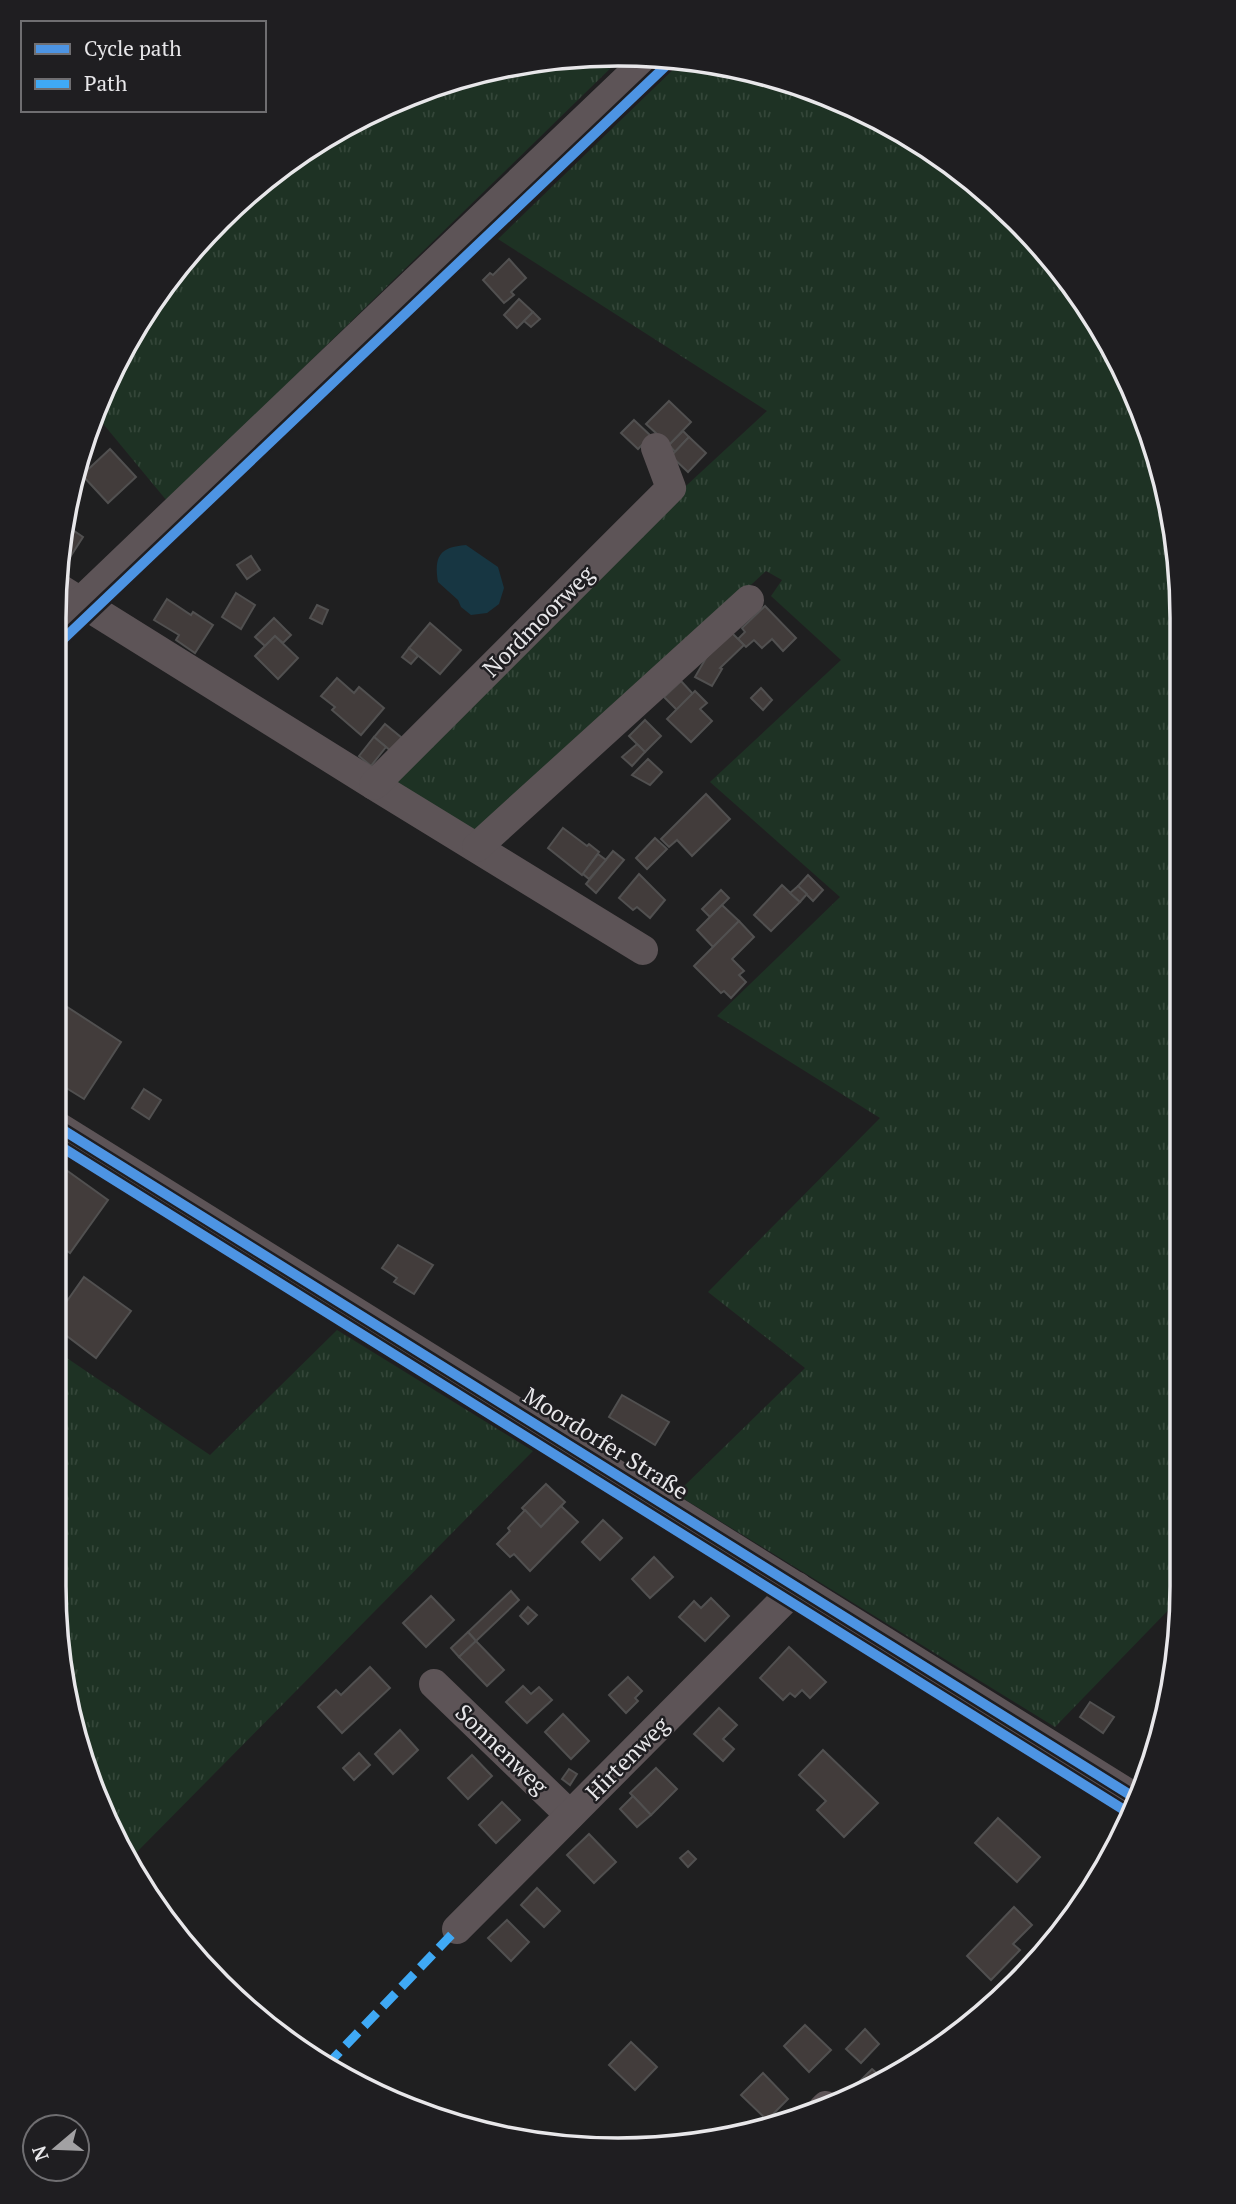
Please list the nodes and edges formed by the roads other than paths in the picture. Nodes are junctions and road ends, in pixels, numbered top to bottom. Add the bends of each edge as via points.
1 (639, 67) edge
2 (656, 448) dead end
3 (67, 593) edge
4 (749, 600) dead end
5 (82, 601) junction
6 (66, 616) edge
7 (374, 785) junction
8 (477, 847) junction
9 (643, 950) dead end
10 (66, 1132) edge
11 (797, 1587) junction
12 (434, 1684) dead end
13 (1129, 1794) edge
14 (570, 1815) junction
15 (457, 1929) dead end

1 - 5 street
2 - 7 street, Nordmoorweg via 671,488
3 - 5 street
4 - 8 street
5 - 6 street
5 - 7 street
7 - 8 street
8 - 9 street
10 - 11 street, Moordorfer Straße
11 - 13 street, Moordorfer Straße
11 - 14 street, Hirtenweg
12 - 14 street, Sonnenweg
14 - 15 street, Hirtenweg

